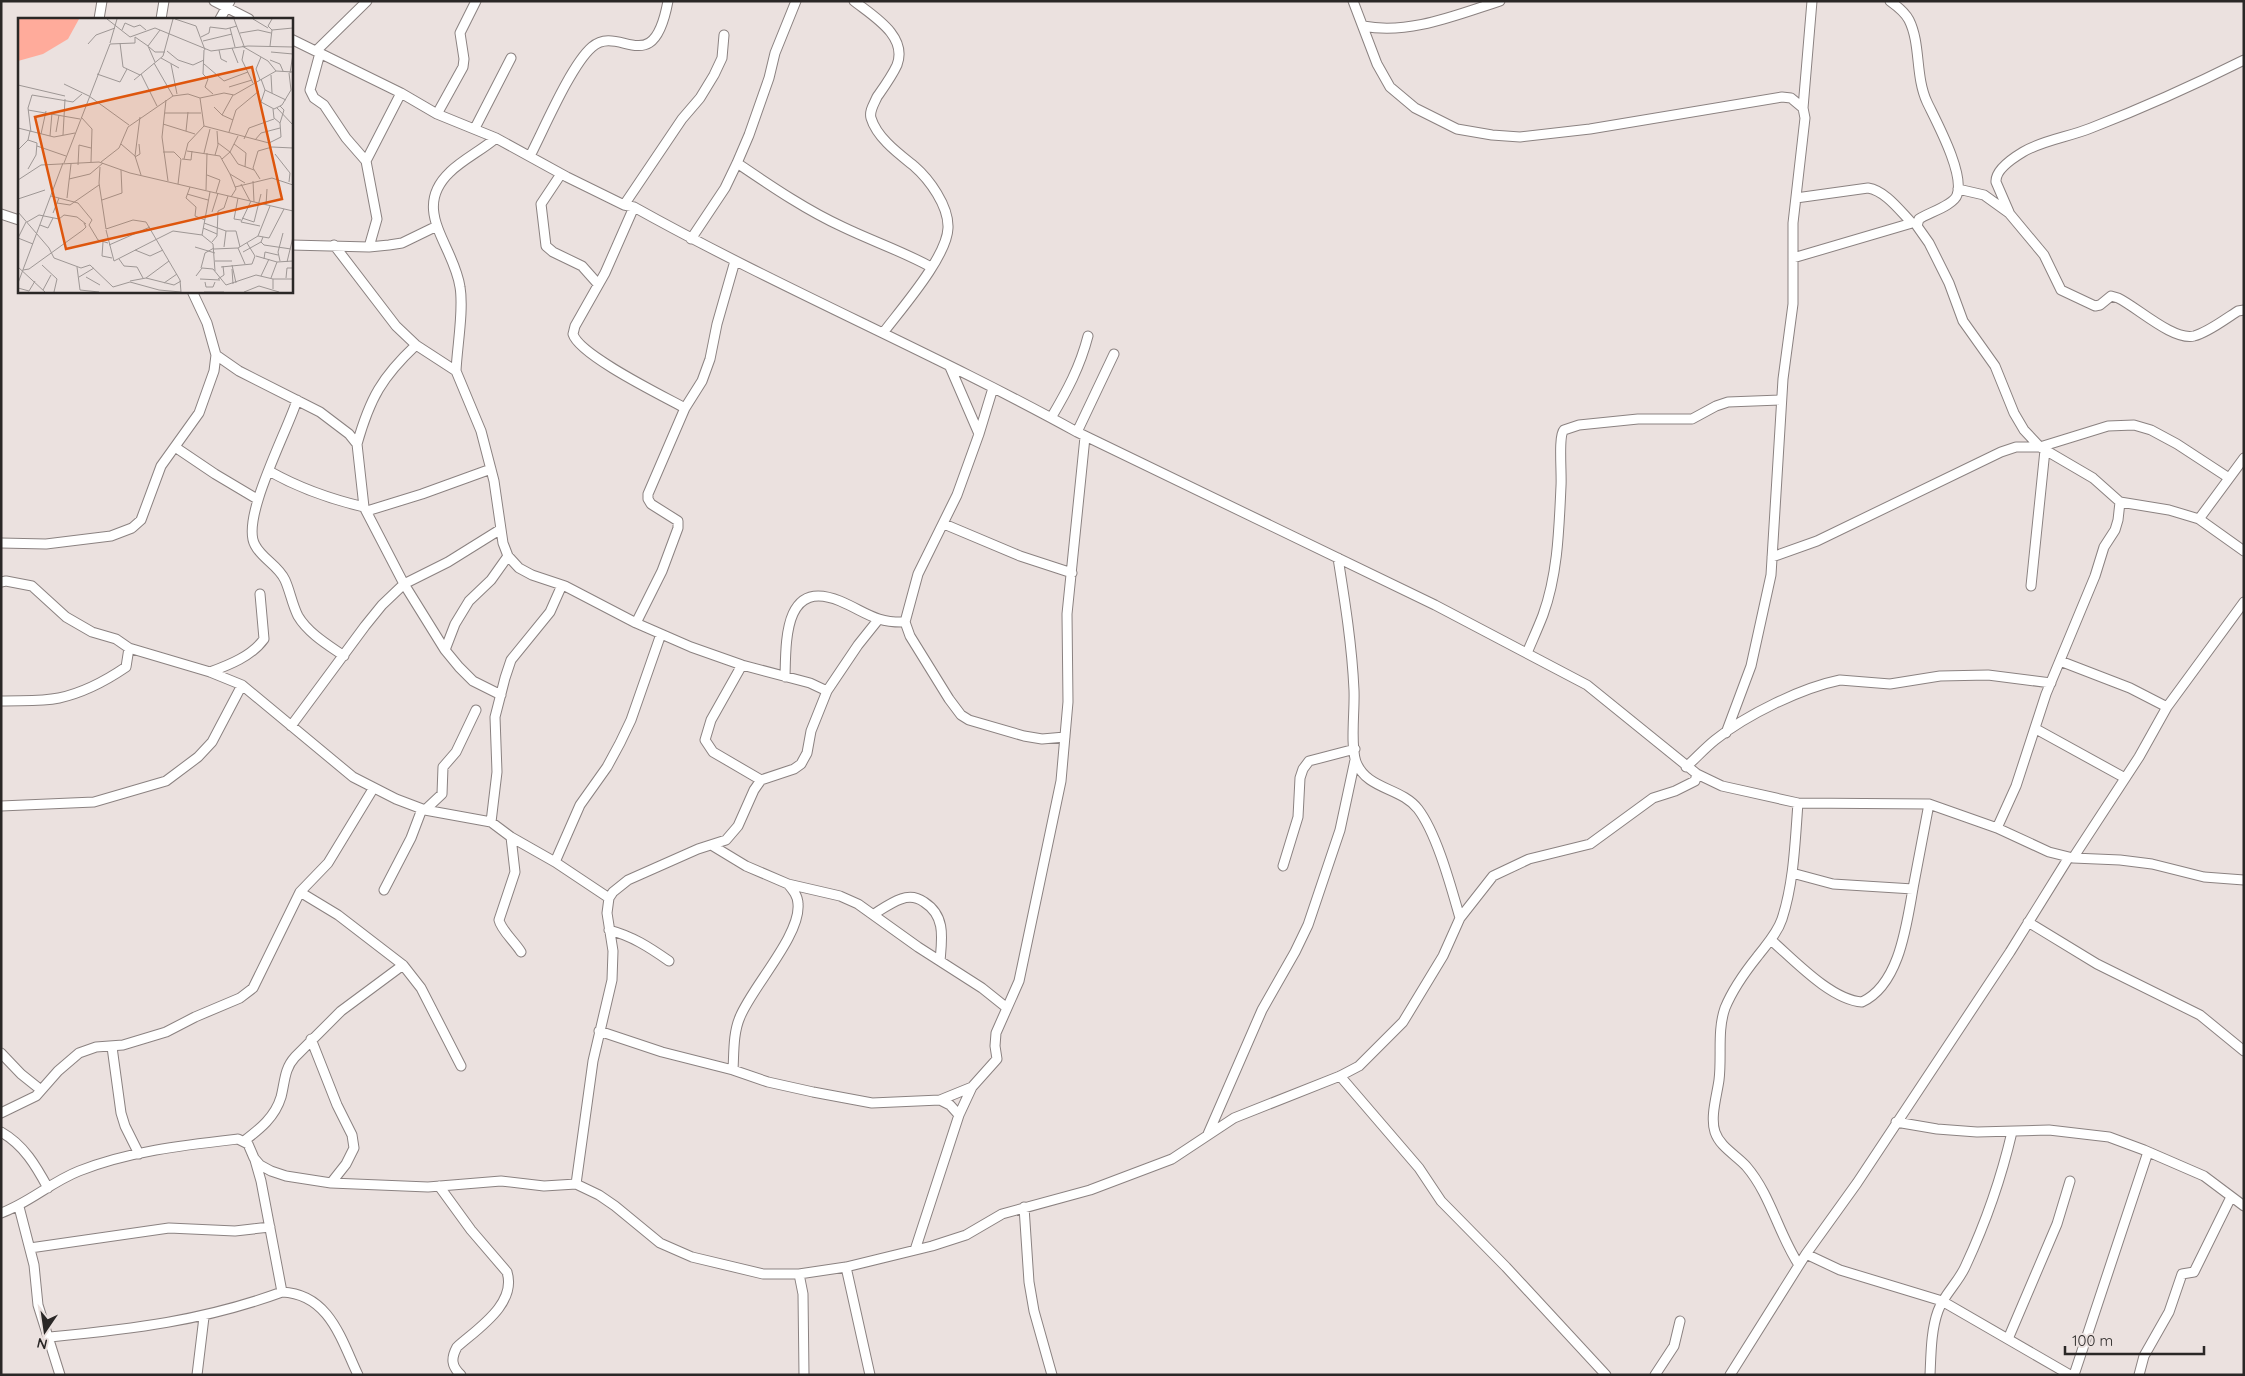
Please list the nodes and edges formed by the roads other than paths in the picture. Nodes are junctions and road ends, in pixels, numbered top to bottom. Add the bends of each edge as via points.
1 (102, 1) edge
2 (164, 1) edge
3 (214, 1) edge
4 (366, 1) edge
5 (476, 1) edge
6 (668, 1) edge
7 (796, 1) edge
8 (854, 1) edge
9 (1353, 1) edge
10 (1500, 1) edge
11 (1812, 1) edge
12 (1890, 1) edge
13 (228, 4) edge
14 (99, 18) edge
15 (161, 18) edge
16 (221, 18) edge
17 (248, 18) edge
18 (1363, 26) junction
19 (724, 35) dead end
20 (292, 39) edge
21 (318, 52) junction
22 (511, 58) dead end
23 (2244, 60) edge
24 (401, 93) junction
25 (1803, 108) junction
26 (437, 114) junction
27 (475, 128) junction
28 (496, 138) junction
29 (530, 156) junction
30 (366, 161) junction
31 (737, 163) junction
32 (561, 174) junction
33 (1958, 189) junction
34 (1796, 198) junction
35 (624, 205) junction
36 (634, 207) junction
37 (2010, 213) junction
38 (1, 214) edge
39 (18, 220) edge
40 (1914, 223) junction
41 (436, 226) junction
42 (691, 239) junction
43 (292, 245) edge
44 (334, 245) junction
45 (369, 247) junction
46 (1793, 258) junction
47 (735, 261) junction
48 (931, 267) junction
49 (598, 284) junction
50 (192, 292) edge
51 (2244, 310) edge
52 (883, 333) junction
53 (1088, 336) dead end
54 (416, 345) junction
55 (1114, 354) dead end
56 (216, 355) junction
57 (950, 366) junction
58 (456, 371) junction
59 (993, 388) junction
60 (297, 400) junction
61 (1781, 400) junction
62 (685, 408) junction
63 (1051, 418) junction
64 (979, 434) junction
65 (1081, 434) junction
66 (358, 444) junction
67 (175, 447) junction
68 (2042, 449) junction
69 (2244, 458) edge
70 (491, 469) junction
71 (269, 471) junction
72 (2229, 478) junction
73 (257, 499) junction
74 (2120, 502) junction
75 (366, 509) junction
76 (2199, 519) junction
77 (944, 524) junction
78 (501, 530) junction
79 (1, 543) edge
80 (2244, 551) edge
81 (508, 556) junction
82 (1772, 557) junction
83 (1338, 558) junction
84 (1072, 573) junction
85 (1, 582) edge
86 (404, 584) junction
87 (562, 586) junction
88 (2032, 586) dead end
89 (260, 594) dead end
90 (2244, 602) edge
91 (878, 620) junction
92 (905, 622) junction
93 (636, 623) junction
94 (661, 634) junction
95 (129, 648) junction
96 (445, 650) junction
97 (1527, 654) junction
98 (344, 656) junction
99 (2060, 661) junction
100 (742, 665) junction
101 (210, 672) junction
102 (785, 677) junction
103 (2051, 683) junction
104 (242, 685) junction
105 (828, 691) junction
106 (501, 695) junction
107 (1, 701) edge
108 (2167, 707) junction
109 (476, 710) dead end
110 (292, 726) junction
111 (2036, 729) junction
112 (1726, 733) junction
113 (1065, 737) junction
114 (1355, 749) junction
115 (1355, 760) junction
116 (1686, 766) junction
117 (1697, 774) junction
118 (2125, 778) junction
119 (761, 780) junction
120 (373, 789) junction
121 (1798, 803) junction
122 (1929, 804) junction
123 (1, 806) edge
124 (423, 809) junction
125 (490, 822) junction
126 (1997, 828) junction
127 (511, 837) junction
128 (713, 846) junction
129 (2071, 858) junction
130 (555, 862) junction
131 (1283, 866) dead end
132 (1792, 873) junction
133 (2244, 880) edge
134 (788, 884) junction
135 (1913, 889) junction
136 (384, 890) dead end
137 (300, 892) junction
138 (609, 898) junction
139 (874, 914) junction
140 (1460, 918) junction
141 (2028, 922) junction
142 (608, 930) junction
143 (1771, 940) junction
144 (521, 952) dead end
145 (669, 961) dead end
146 (940, 961) junction
147 (403, 966) junction
148 (1007, 1008) junction
149 (599, 1031) junction
150 (311, 1039) junction
151 (112, 1046) junction
152 (2244, 1051) edge
153 (1, 1053) edge
154 (462, 1066) dead end
155 (733, 1070) junction
156 (1340, 1076) junction
157 (972, 1087) junction
158 (42, 1090) junction
159 (940, 1100) junction
160 (1, 1113) edge
161 (959, 1115) junction
162 (1896, 1122) junction
163 (1, 1132) edge
164 (2012, 1132) junction
165 (1208, 1134) junction
166 (244, 1141) junction
167 (2148, 1152) junction
168 (139, 1154) junction
169 (254, 1158) junction
170 (2070, 1181) dead end
171 (331, 1183) junction
172 (576, 1184) junction
173 (439, 1186) junction
174 (48, 1188) junction
175 (2231, 1196) junction
176 (2244, 1206) edge
177 (19, 1207) junction
178 (1024, 1207) junction
179 (1, 1213) edge
180 (270, 1227) junction
181 (30, 1248) junction
182 (916, 1250) junction
183 (1806, 1254) junction
184 (1799, 1265) junction
185 (846, 1267) junction
186 (799, 1274) junction
187 (282, 1292) junction
188 (1942, 1300) junction
189 (204, 1317) junction
190 (1680, 1321) dead end
191 (50, 1337) junction
192 (2008, 1339) junction
193 (60, 1375) edge
194 (197, 1375) edge
195 (358, 1375) edge
196 (460, 1375) edge
197 (804, 1375) edge
198 (870, 1375) edge
199 (1052, 1375) edge
200 (1606, 1375) edge
201 (1655, 1375) edge
202 (1730, 1375) edge
203 (1930, 1375) edge
204 (2070, 1375) edge
205 (2074, 1375) edge
206 (2139, 1375) edge

1 - 14 street
2 - 15 street
3 - 13 street
4 - 21 street
5 - 26 street via 460,33 463,67
6 - 29 street via 657,34 648,44 636,47 610,40 592,47 580,61
7 - 31 street
8 - 48 street via 893,35 899,51 897,64 870,113 878,132 921,172 941,202 948,226 941,253
9 - 18 street
10 - 18 street via 1410,27 1382,30
11 - 25 street
12 - 33 street via 1909,20 1923,90 1946,138
13 - 16 street
13 - 17 street
18 - 25 street via 1377,64 1399,96 1443,123 1471,132 1520,136 1559,133 1782,97 1791,98
19 - 35 street via 722,58 714,75
20 - 21 street
21 - 24 street
21 - 30 street via 310,90
22 - 27 street
23 - 37 street via 2175,94 2090,129 2022,152 1995,177
24 - 26 street
24 - 30 street
25 - 34 street
26 - 27 street
27 - 28 street
28 - 29 street
28 - 41 street via 450,171 442,181 432,205
29 - 32 street
30 - 45 street via 377,219
31 - 42 street via 725,188
31 - 48 street via 814,212
32 - 35 street
32 - 49 street via 541,204 546,246 582,266
33 - 37 street via 1984,196
33 - 40 street via 1953,201
34 - 40 street via 1875,189
34 - 46 street
35 - 36 street
36 - 42 street
36 - 49 street
37 - 51 street via 2044,256 2061,290 2086,303 2095,306 2111,296 2118,298 2186,337 2196,336
38 - 39 street
40 - 46 street
40 - 68 street via 1949,283 1963,321 1995,366 2014,413 2024,430
41 - 45 street via 402,243
41 - 58 street via 455,266 461,289
42 - 47 street
43 - 44 street
44 - 45 street
44 - 54 street via 396,326
46 - 61 street via 1793,304
47 - 52 street
47 - 62 street via 710,359 702,381
48 - 52 street
49 - 62 street via 574,328 574,339 612,368
50 - 56 street via 207,323
52 - 57 street
53 - 63 street via 1071,386
54 - 58 street
54 - 66 street via 378,387
55 - 65 street
56 - 60 street via 239,371
56 - 67 street via 214,371 199,413
57 - 59 street
57 - 64 street
58 - 70 street via 482,431
59 - 63 street
59 - 64 street
60 - 66 street via 320,412
60 - 71 street
61 - 82 street
61 - 97 street via 1728,402 1692,419 1638,419 1579,425 1564,430 1560,438 1560,506 1551,586
62 - 93 street via 648,499 678,521 678,528 662,572
63 - 65 street
64 - 77 street
65 - 83 street
65 - 84 street
66 - 75 street
67 - 73 street
67 - 79 street via 158,474 146,511 132,528 111,536 74,542
68 - 72 street via 2108,426 2134,425 2177,444
68 - 74 street via 2093,478
68 - 82 street via 2016,447 2001,452 1817,541
68 - 88 street
69 - 72 street
70 - 75 street via 422,494
70 - 78 street
71 - 73 street
71 - 75 street via 330,499
72 - 76 street
73 - 98 street via 252,536 255,545 280,570 298,617 307,628
74 - 76 street
74 - 99 street via 2116,525 2104,547
75 - 86 street
76 - 80 street
77 - 84 street via 1020,556
77 - 92 street via 918,574
78 - 81 street
78 - 86 street
81 - 87 street via 519,568
81 - 96 street via 491,580 469,601
82 - 112 street via 1755,654
83 - 97 street
83 - 114 street via 1354,690
84 - 113 street via 1066,638 1068,702
85 - 95 street via 32,586 79,626 116,639
86 - 96 street
86 - 98 street via 382,605
87 - 93 street
87 - 106 street via 550,612 511,660
89 - 101 street via 264,639 241,658
90 - 108 street
91 - 92 street
91 - 102 street via 841,601 816,594 808,596 791,619
91 - 105 street
92 - 113 street via 910,636 961,714 980,724 1024,736 1042,739
93 - 94 street
94 - 100 street
94 - 130 street via 631,720 607,767 580,805
95 - 101 street
95 - 107 street via 126,667 100,682 60,698
96 - 106 street via 473,681
97 - 116 street via 1588,685
98 - 110 street
99 - 103 street
99 - 108 street via 2130,688
100 - 102 street
100 - 119 street via 711,720 705,740 713,752
101 - 104 street
102 - 105 street
103 - 111 street
103 - 112 street via 1988,675 1940,676 1890,684 1840,680 1799,693
104 - 110 street
104 - 123 street via 212,742 166,782 94,802
105 - 119 street via 811,731 802,764
106 - 125 street via 495,717 497,772
108 - 118 street
109 - 124 street via 443,767 442,794
110 - 120 street via 353,777
111 - 118 street
111 - 126 street
112 - 116 street
113 - 148 street via 1061,781 1040,888 1019,981
114 - 115 street
114 - 131 street via 1309,761 1303,768 1298,817
115 - 140 street via 1362,774 1405,796 1418,809 1434,840
115 - 165 street via 1340,830 1308,925 1262,1010
116 - 117 street
117 - 121 street via 1722,786
117 - 140 street via 1695,781 1653,798 1590,844 1529,859 1493,876
118 - 129 street
119 - 128 street via 738,826 726,840
120 - 124 street
120 - 137 street via 328,863
121 - 122 street
121 - 132 street
122 - 126 street
122 - 135 street
124 - 125 street
124 - 136 street
125 - 127 street
126 - 129 street via 2049,852
127 - 130 street
127 - 144 street via 515,872 498,920
128 - 134 street via 746,866
128 - 138 street via 698,849 628,880
129 - 133 street via 2152,864 2204,877
129 - 141 street
130 - 138 street
132 - 135 street via 1833,884
132 - 143 street via 1782,920
134 - 139 street via 840,896
134 - 155 street via 798,904 795,922 740,1017 734,1041
135 - 143 street via 1896,961 1884,983 1862,1002 1829,988
137 - 147 street via 338,915
137 - 151 street via 254,988 231,1003 166,1032
138 - 142 street
139 - 146 street
139 - 146 street via 909,897 931,906 940,917
140 - 156 street via 1443,956 1403,1022 1359,1066
141 - 152 street via 2097,964 2200,1015
141 - 162 street
142 - 145 street via 641,941
142 - 149 street via 613,951 612,980
143 - 184 street via 1725,1008 1713,1123 1719,1140 1745,1164 1759,1183 1781,1234
146 - 148 street
147 - 150 street via 357,998
147 - 154 street via 421,988
148 - 157 street via 996,1033 996,1063
149 - 155 street via 662,1052
149 - 172 street
150 - 166 street via 289,1064 274,1112 264,1126
150 - 171 street via 352,1135 354,1148
151 - 158 street via 79,1053
151 - 168 street via 121,1113
153 - 158 street
155 - 159 street via 768,1082 872,1103
156 - 165 street via 1257,1108
156 - 200 street via 1419,1168 1441,1201
157 - 159 street
157 - 161 street
158 - 160 street via 26,1102
159 - 161 street
161 - 182 street
162 - 164 street via 1937,1129
162 - 183 street
163 - 174 street via 32,1158
164 - 167 street via 2073,1132 2109,1138
164 - 188 street via 2003,1172 1965,1268
165 - 178 street via 1172,1159 1090,1190
166 - 168 street via 230,1140
166 - 169 street
167 - 175 street via 2204,1176
167 - 205 street
168 - 174 street via 77,1172
169 - 171 street via 260,1165 286,1176
169 - 180 street
170 - 192 street via 2057,1224
171 - 173 street
172 - 173 street via 544,1186 501,1181
172 - 186 street via 615,1206 660,1243 692,1257 763,1274
173 - 196 street via 510,1280 501,1306 457,1347 452,1363
174 - 177 street
175 - 176 street
175 - 206 street via 2194,1272 2182,1274 2169,1312 2144,1356
177 - 179 street
177 - 181 street
178 - 182 street via 1002,1214 966,1234
178 - 199 street via 1029,1282
180 - 181 street via 235,1231 169,1228
180 - 187 street
181 - 191 street via 38,1305
182 - 185 street
183 - 184 street
183 - 188 street via 1840,1270
184 - 202 street
185 - 186 street
185 - 198 street
186 - 197 street via 803,1294
187 - 189 street
187 - 195 street via 304,1296 326,1312
188 - 192 street
188 - 203 street via 1935,1324
189 - 191 street via 137,1329
189 - 194 street
190 - 201 street via 1674,1346
191 - 193 street
192 - 204 street

